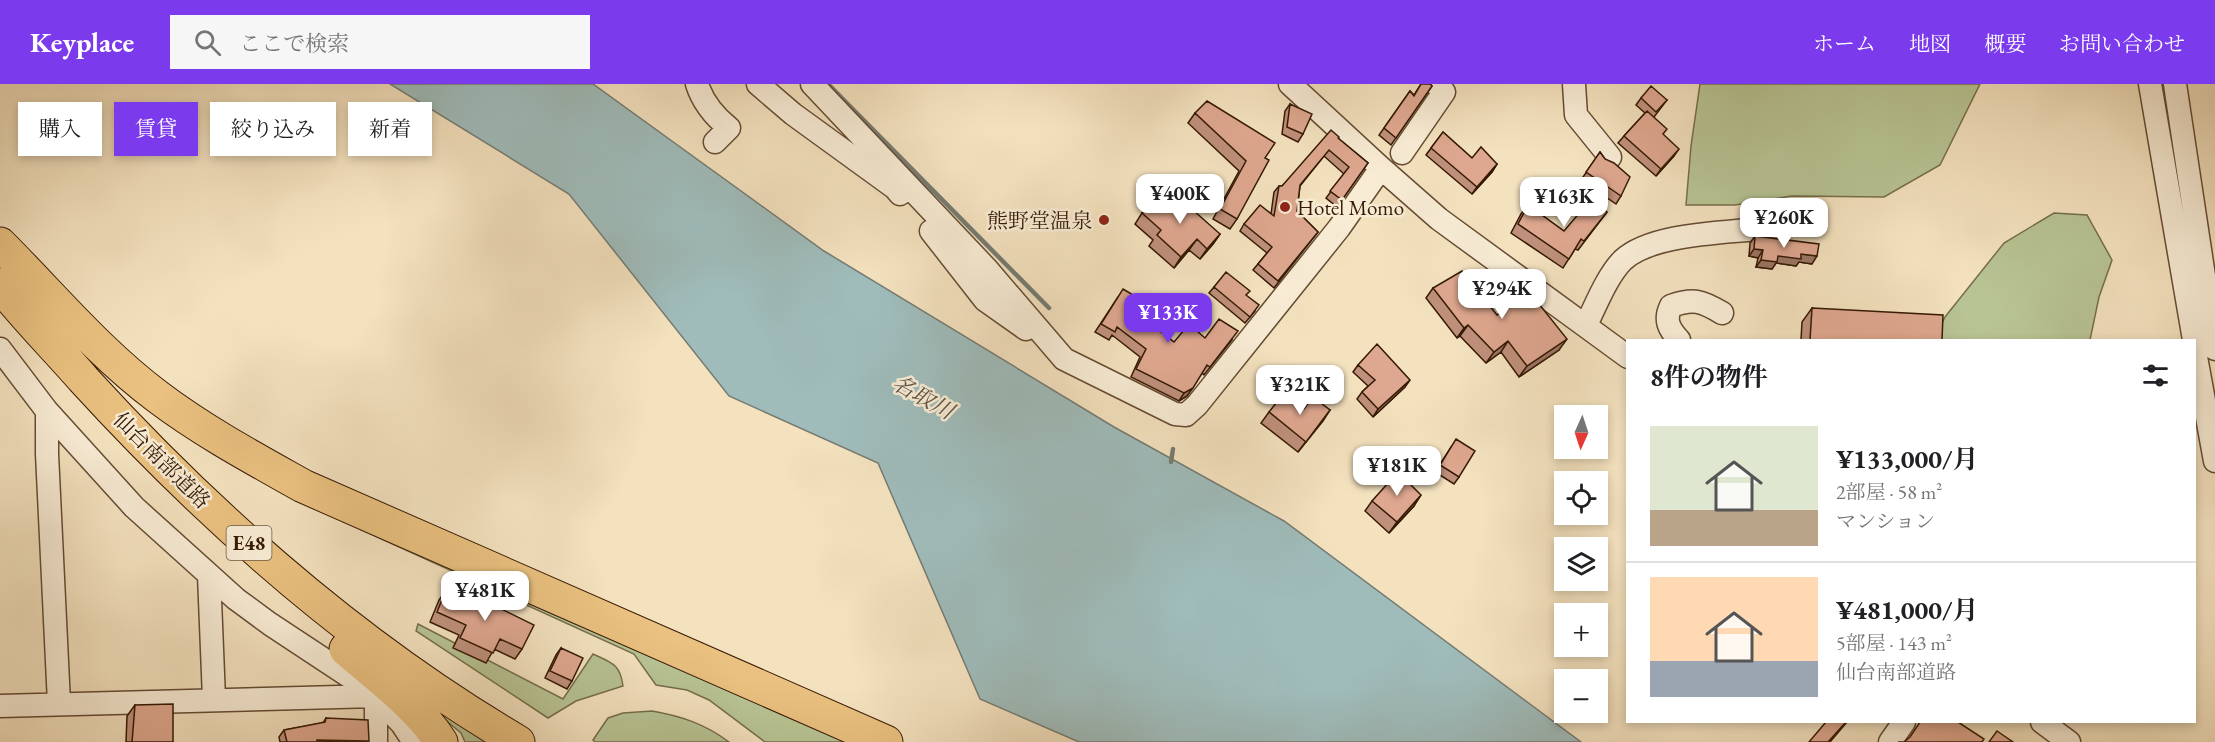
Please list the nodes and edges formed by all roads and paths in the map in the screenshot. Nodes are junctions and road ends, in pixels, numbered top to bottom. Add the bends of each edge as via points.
1 (697, 84) edge
2 (758, 84) edge
3 (812, 84) edge
4 (1290, 84) edge
5 (1574, 84) edge
6 (2150, 84) edge
7 (2175, 84) edge
8 (1443, 87) edge
9 (715, 142) dead end
10 (1402, 153) dead end
11 (1610, 157) dead end
12 (1381, 168) junction
13 (1758, 229) dead end
14 (0, 244) edge
15 (8, 294) edge
16 (1722, 313) dead end
17 (1586, 325) junction
18 (1678, 339) edge
19 (2194, 339) edge
20 (0, 349) edge
21 (2215, 349) edge
22 (1059, 353) junction
23 (1626, 355) edge
24 (2196, 357) edge
25 (47, 411) junction
26 (2215, 461) edge
27 (209, 575) junction
28 (376, 696) junction
29 (214, 699) junction
30 (59, 703) junction
31 (0, 706) edge
32 (1903, 723) edge
33 (2043, 723) edge
34 (376, 742) edge
35 (414, 742) edge
36 (441, 742) edge
37 (518, 742) edge
38 (886, 742) edge
39 (1890, 742) edge
40 (2069, 742) edge

1 - 9 street via 716,118 729,129
2 - 22 street via 895,188 986,300
3 - 22 street via 986,268
4 - 12 street
5 - 11 street via 1576,115
6 - 19 street
7 - 21 street
8 - 10 street
12 - 17 street via 1439,219
12 - 22 street via 1339,228 1186,415 1175,414
13 - 17 street via 1682,237 1649,245 1623,260
14 - 38 highway via 94,342 158,397 223,442 303,486
15 - 36 highway via 105,424 191,510 401,698
15 - 37 highway, 仙台南部道路 / E48 via 129,429 274,566 410,672
16 - 18 street via 1694,301 1671,306 1668,325
17 - 23 street
20 - 25 street
24 - 26 street
25 - 27 street via 135,507
25 - 30 street
27 - 28 street via 270,624
27 - 29 street
28 - 29 street
28 - 34 street
28 - 35 street
29 - 30 street
30 - 31 street
32 - 39 street
33 - 40 street

